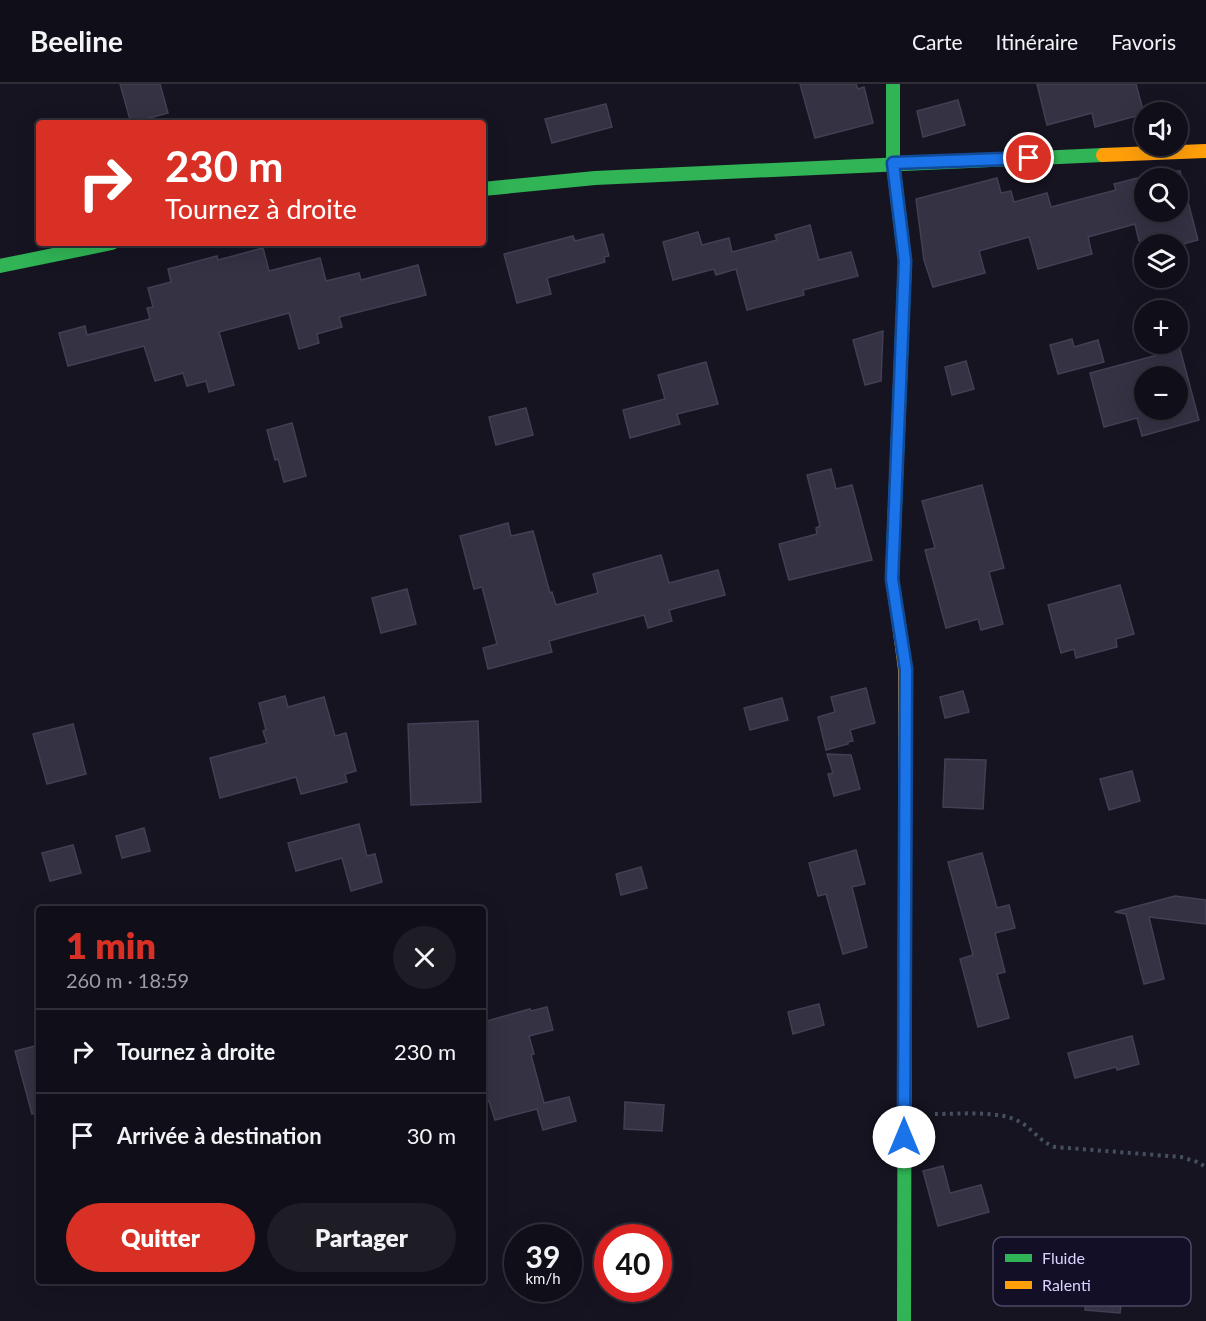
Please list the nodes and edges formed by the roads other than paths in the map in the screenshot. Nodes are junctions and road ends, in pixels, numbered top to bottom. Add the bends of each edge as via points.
1 (893, 84) edge
2 (1206, 151) edge
3 (893, 163) junction
4 (486, 189) edge
5 (97, 246) edge
6 (0, 266) edge
7 (904, 1321) edge

1 - 3 street
2 - 3 street
3 - 4 street via 595,178
3 - 7 street via 905,261 892,579 906,669
5 - 6 street

